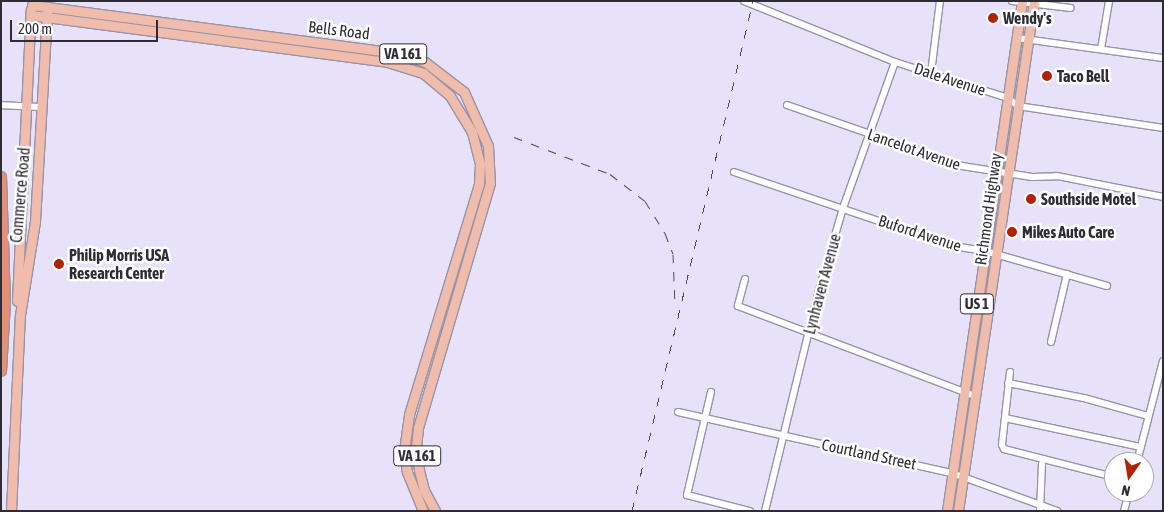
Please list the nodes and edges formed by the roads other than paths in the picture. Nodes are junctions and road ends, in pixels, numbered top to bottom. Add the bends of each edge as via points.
1 (744, 1) edge
2 (940, 1) edge
3 (1012, 1) edge
4 (1109, 1) edge
5 (1022, 2) edge
6 (1034, 3) edge
7 (47, 4) edge
8 (32, 7) edge
9 (1071, 8) dead end
10 (46, 16) junction
11 (192, 26) junction
12 (191, 36) junction
13 (1017, 38) junction
14 (1028, 39) junction
15 (340, 45) junction
16 (1101, 49) junction
17 (340, 55) junction
18 (1163, 58) edge
19 (895, 62) junction
20 (931, 73) junction
21 (1008, 98) junction
22 (1, 105) edge
23 (787, 105) dead end
24 (28, 106) junction
25 (1018, 106) junction
26 (41, 107) junction
27 (1163, 128) edge
28 (870, 134) junction
29 (734, 172) dead end
30 (997, 172) junction
31 (1008, 173) junction
32 (1, 177) edge
33 (1163, 197) edge
34 (843, 208) junction
35 (466, 226) junction
36 (476, 229) junction
37 (986, 251) junction
38 (996, 256) junction
39 (1067, 274) junction
40 (745, 279) dead end
41 (1108, 286) dead end
42 (808, 333) junction
43 (1051, 342) dead end
44 (426, 361) junction
45 (1163, 362) edge
46 (436, 365) junction
47 (1, 371) edge
48 (1010, 372) dead end
49 (1008, 383) junction
50 (964, 391) junction
51 (712, 392) dead end
52 (975, 396) junction
53 (678, 412) dead end
54 (1148, 416) junction
55 (704, 418) junction
56 (1005, 418) junction
57 (783, 436) junction
58 (1140, 447) junction
59 (1139, 452) edge
60 (1042, 464) dead end
61 (952, 473) junction
62 (1104, 474) edge
63 (963, 476) junction
64 (1040, 507) edge
65 (6, 511) edge
66 (11, 511) edge
67 (423, 511) edge
68 (435, 511) edge
69 (750, 511) edge
70 (765, 511) edge
71 (947, 511) edge
72 (958, 511) edge
73 (1057, 511) edge

1 - 19 street, Dale Avenue
2 - 20 street
3 - 5 street
4 - 16 street
5 - 6 street
5 - 13 main road, Richmond Highway / US 1
6 - 9 street
6 - 14 main road, Richmond Highway / US 1
7 - 8 main road, Bells Road
7 - 10 main road, Commerce Road
7 - 11 main road, Bells Road / VA 161
8 - 10 main road, Bells Road / VA 161
8 - 24 main road, Commerce Road
10 - 12 main road, Bells Road / VA 161
10 - 26 main road, Commerce Road
11 - 12 main road
11 - 15 main road, Bells Road / VA 161
12 - 17 main road, Bells Road / VA 161
13 - 14 street
13 - 21 main road, Richmond Highway / US 1
14 - 16 street
14 - 25 main road, Richmond Highway / US 1
15 - 17 main road
15 - 36 main road, Bells Road / VA 161 via 404,54 425,62 464,92 484,132 491,165 490,183
16 - 18 street
17 - 35 main road, Bells Road / VA 161 via 411,68 435,81 462,111 472,132 480,164 479,184
19 - 20 street, Dale Avenue
19 - 28 street, Lynhaven Avenue
20 - 21 street, Dale Avenue
21 - 25 street, Dale Avenue
21 - 30 main road, Richmond Highway / US 1
22 - 24 street
23 - 28 street, Lancelot Avenue
24 - 26 street
24 - 65 main road, Commerce Road
25 - 27 street
25 - 31 main road, Richmond Highway / US 1
26 - 66 main road, Commerce Road via 35,221 20,315
28 - 30 street, Lancelot Avenue via 962,166
28 - 34 street, Lynhaven Avenue
29 - 34 street, Buford Avenue
30 - 31 street, Lancelot Avenue
30 - 37 main road, Richmond Highway / US 1
31 - 33 street, Lancelot Avenue via 1057,176
31 - 38 main road, Richmond Highway / US 1
32 - 47 highway via 5,302
34 - 37 street, Buford Avenue via 953,246
34 - 42 street, Lynhaven Avenue
35 - 36 main road
35 - 44 main road, Bells Road / VA 161
36 - 46 main road, Bells Road / VA 161
37 - 38 street, Buford Avenue
37 - 50 main road, Richmond Highway / US 1
38 - 39 street, Buford Avenue
38 - 52 main road, Richmond Highway / US 1
39 - 41 street, Buford Avenue
39 - 43 street
40 - 42 street via 738,306
42 - 50 street
42 - 57 street, Lynhaven Avenue
44 - 46 main road
44 - 67 main road, Bells Road / VA 161 via 409,415 404,449 407,472
45 - 54 street
46 - 68 main road, Bells Road / VA 161 via 416,448 424,490
48 - 49 street
49 - 54 street via 1084,398
49 - 56 street
50 - 52 street
50 - 61 main road, Richmond Highway / US 1
51 - 55 street
52 - 63 main road, Richmond Highway / US 1
53 - 55 street, Courtland Street
54 - 58 street
55 - 57 street, Courtland Street
55 - 69 street via 687,495
56 - 58 street
56 - 62 street via 1004,449
57 - 61 street, Courtland Street
57 - 70 street, Lynhaven Avenue
58 - 59 street
60 - 64 street
61 - 63 street, Courtland Street
61 - 71 main road, Richmond Highway / US 1
63 - 64 street, Courtland Street
63 - 72 main road, Richmond Highway / US 1
64 - 73 street, Courtland Street

